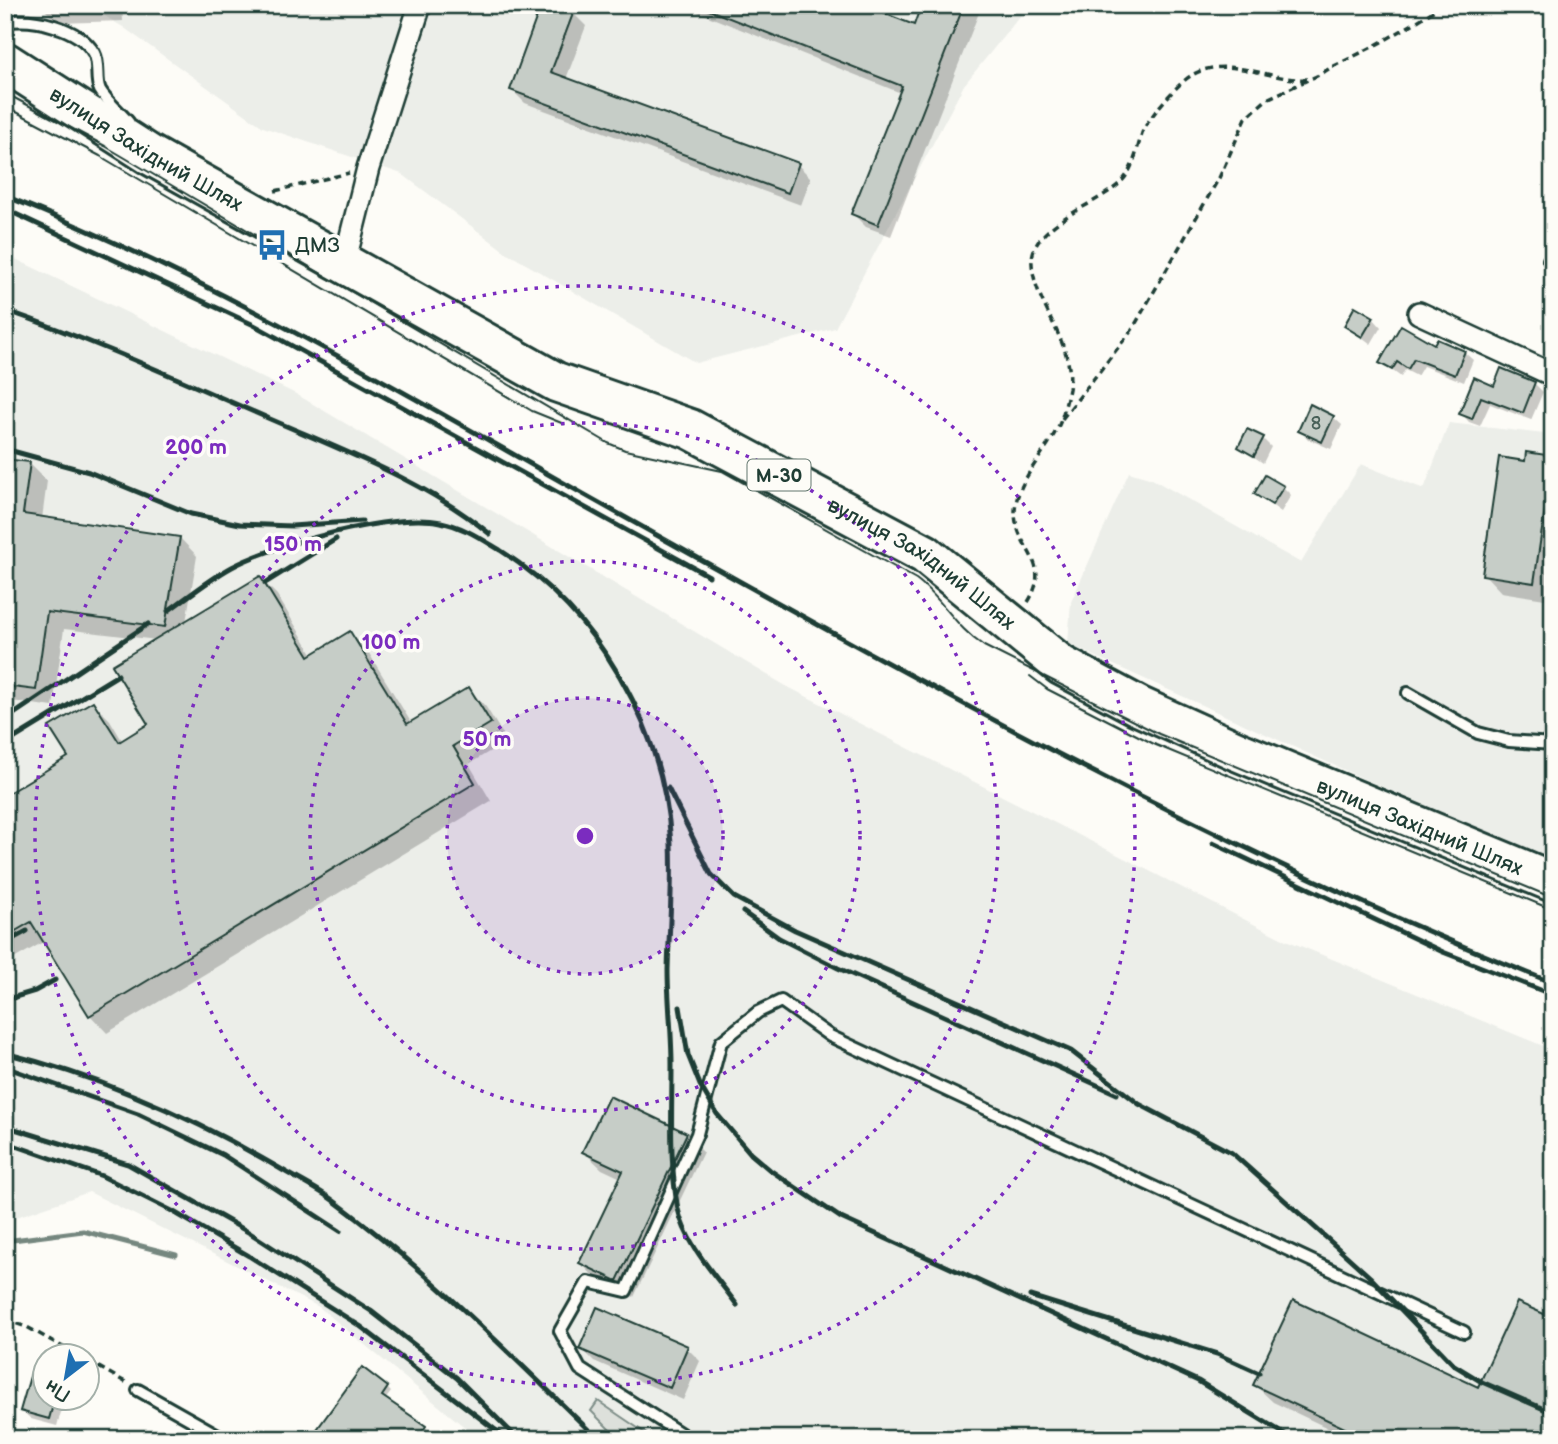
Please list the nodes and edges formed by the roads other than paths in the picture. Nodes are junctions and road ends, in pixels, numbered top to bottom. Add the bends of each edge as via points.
1 (420, 5) edge
2 (5, 22) edge
3 (5, 62) edge
4 (150, 155) junction
5 (344, 264) junction
6 (1419, 313) dead end
7 (1553, 375) edge
8 (1408, 693) dead end
9 (1553, 744) edge
10 (1553, 882) edge
11 (1464, 1332) dead end
12 (138, 1390) road end
13 (225, 1439) edge
14 (689, 1439) edge

1 - 5 street via 368,168
2 - 4 lane via 50,26 88,44 96,55 100,89
3 - 4 highway, вулиця Західний Шлях / М-30
4 - 5 highway, вулиця Західний Шлях / М-30
5 - 10 highway, вулиця Західний Шлях / М-30 via 556,382 690,429 925,554 1061,665 1138,706
6 - 7 street
8 - 9 lane via 1478,733
11 - 14 lane via 830,1036 781,1001 721,1042 697,1134 626,1291 588,1282 560,1331 580,1369
12 - 13 lane

